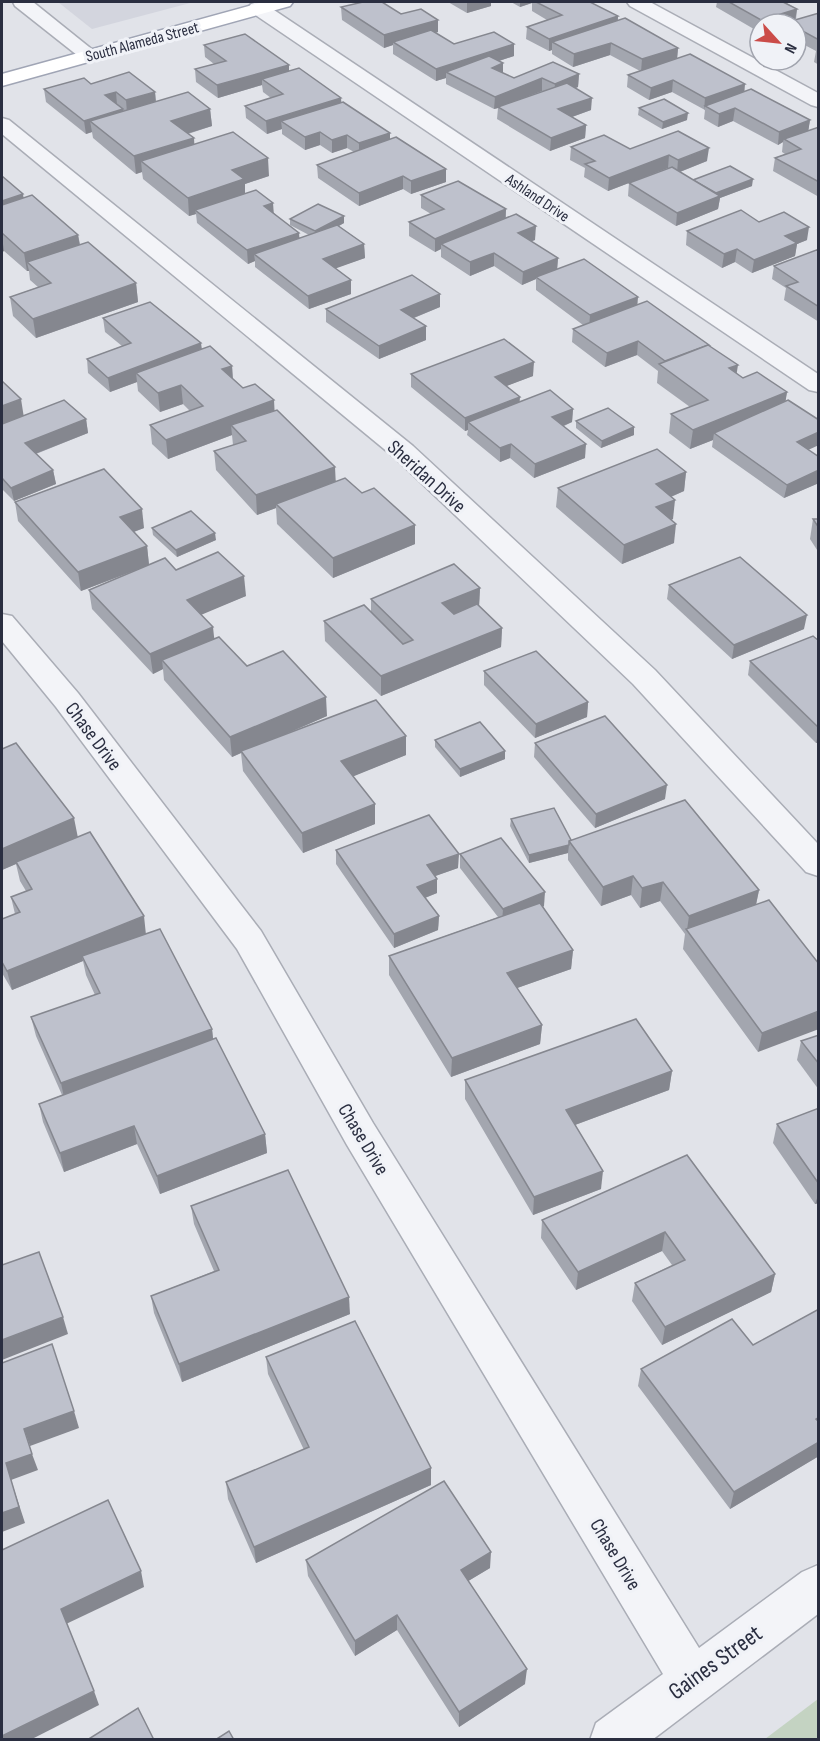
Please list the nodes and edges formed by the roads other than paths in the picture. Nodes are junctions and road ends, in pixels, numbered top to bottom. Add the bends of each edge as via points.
1 (22, 2) edge
2 (284, 2) edge
3 (637, 2) edge
4 (258, 8) junction
5 (89, 55) junction
6 (2, 80) edge
7 (819, 101) edge
8 (2, 124) edge
9 (819, 385) edge
10 (2, 623) edge
11 (819, 864) edge
12 (819, 1587) edge
13 (692, 1678) junction
14 (613, 1740) edge

1 - 5 street
2 - 4 main road, South Alameda Street
3 - 7 street
4 - 5 main road, South Alameda Street
4 - 9 street, Ashland Drive
5 - 6 main road, South Alameda Street
8 - 11 street, Sheridan Drive via 404,453 644,677
10 - 13 street, Chase Drive via 67,700 249,940 360,1134
12 - 13 street, Gaines Street
13 - 14 street, Gaines Street

